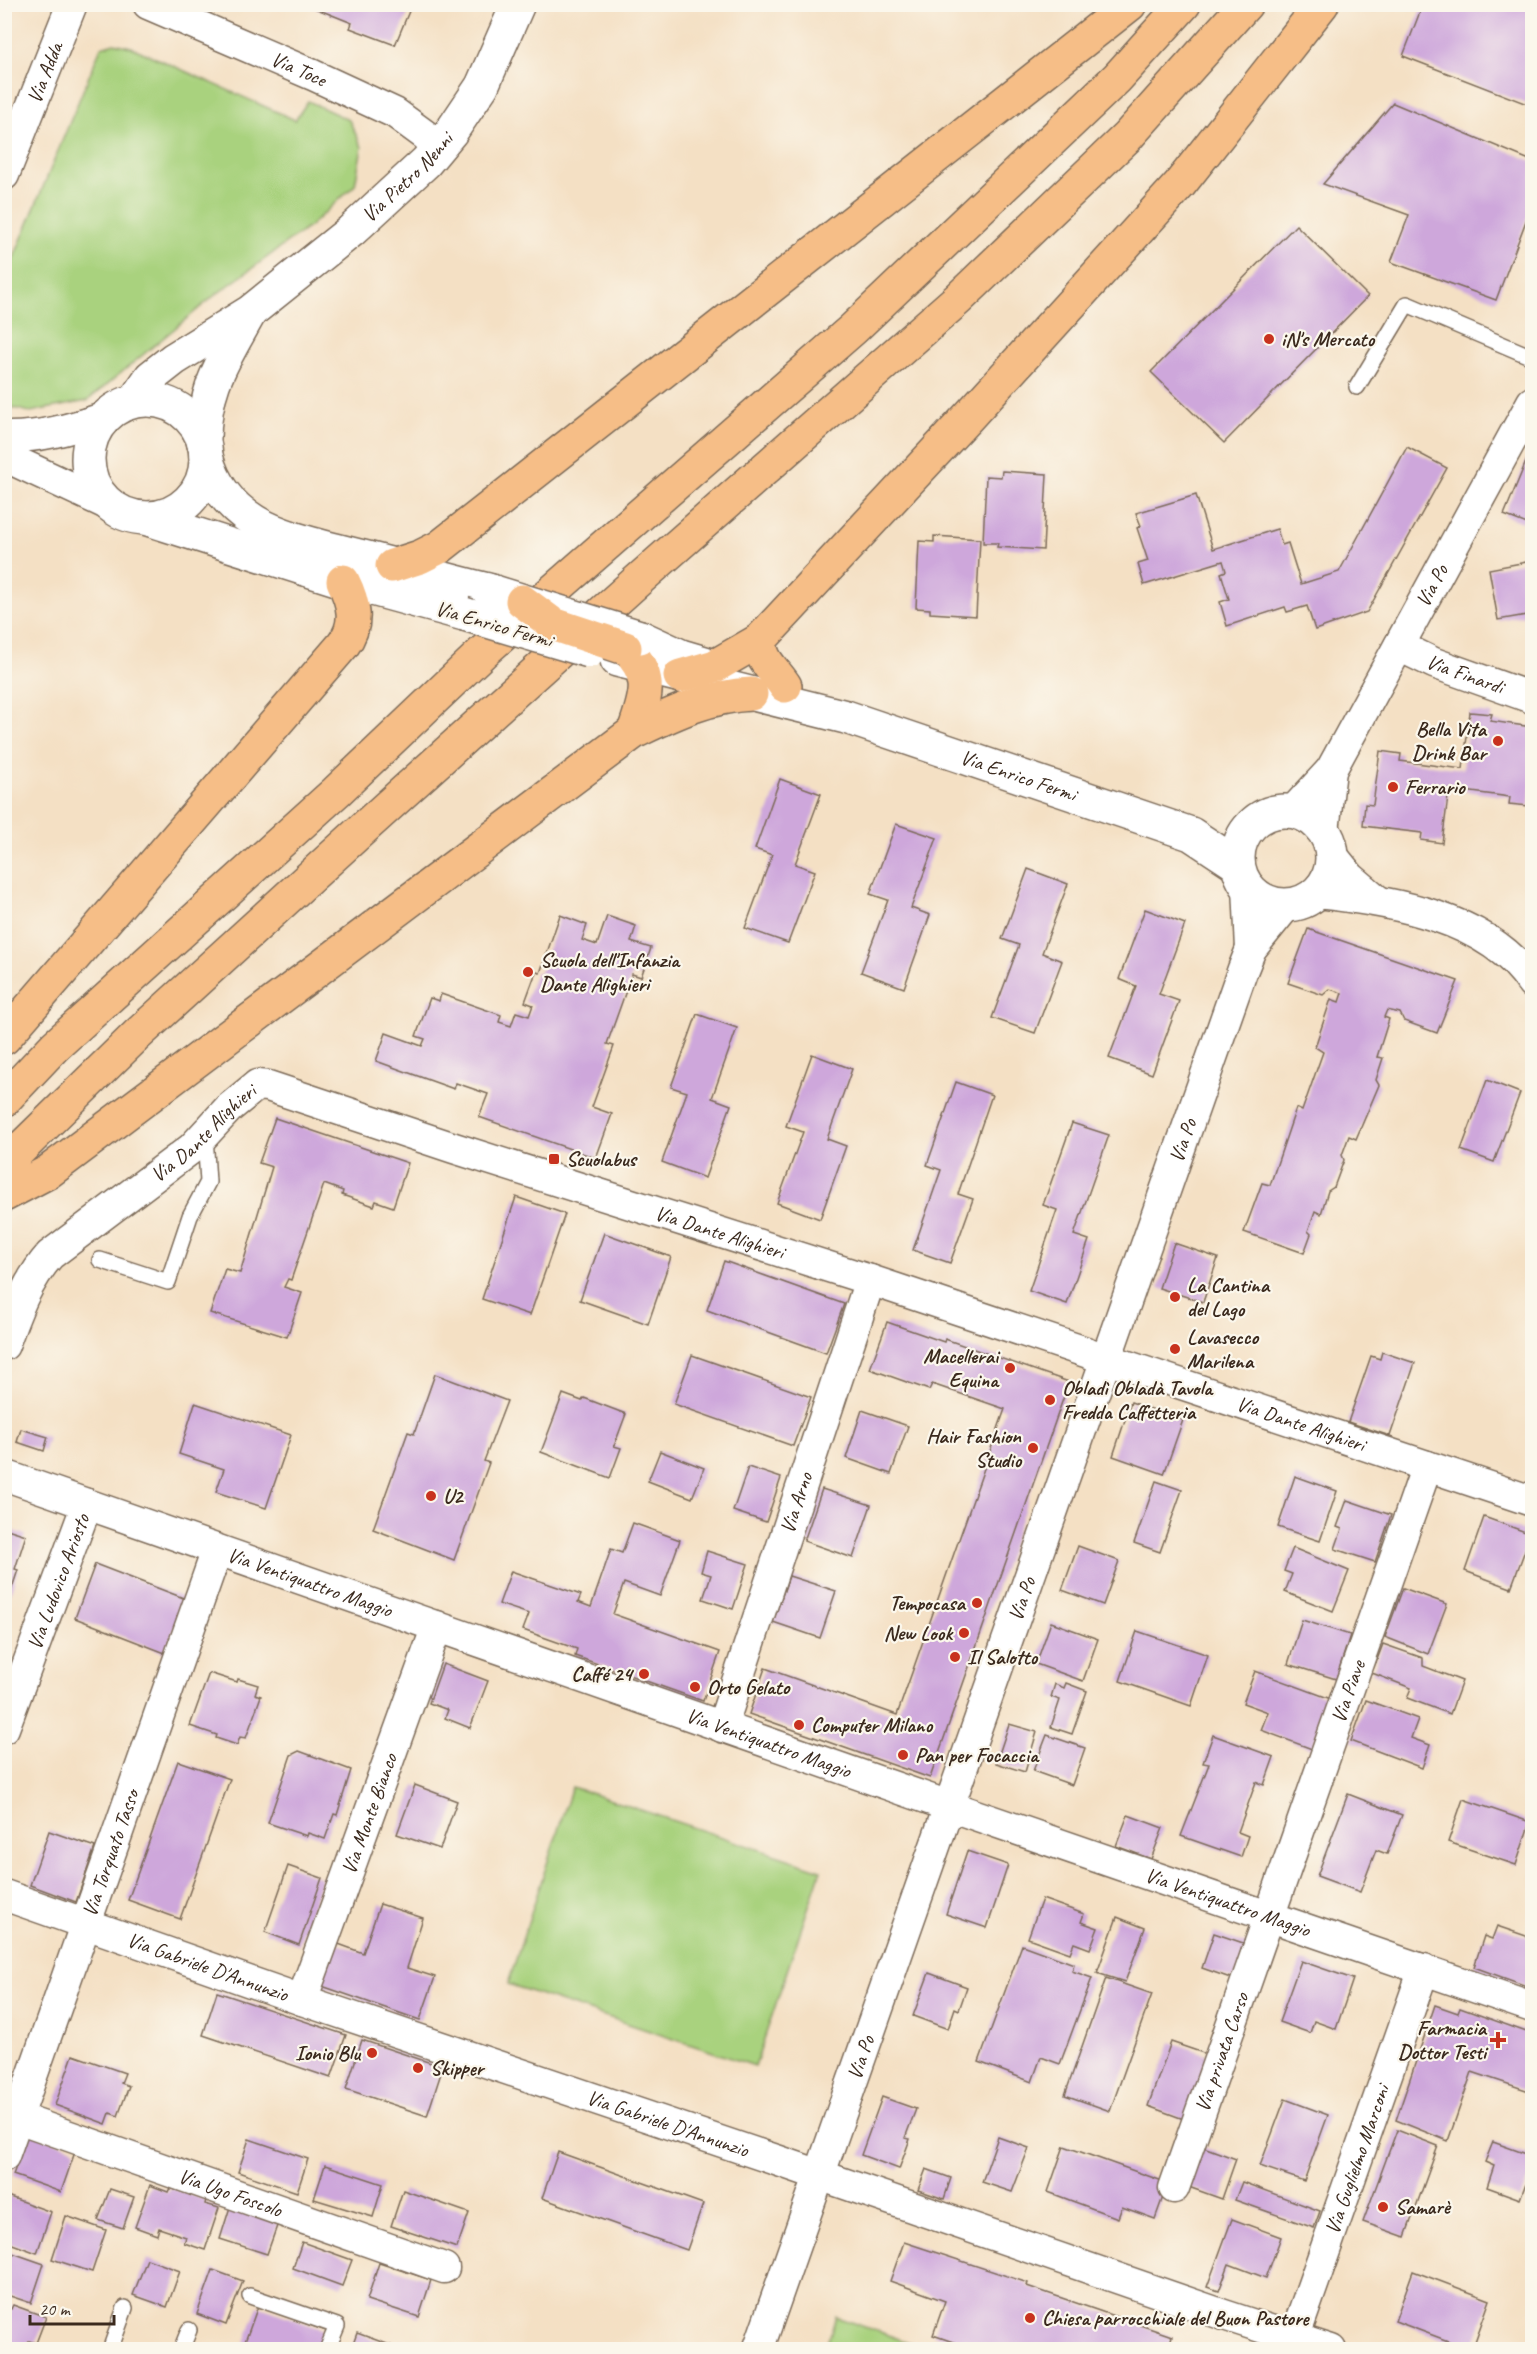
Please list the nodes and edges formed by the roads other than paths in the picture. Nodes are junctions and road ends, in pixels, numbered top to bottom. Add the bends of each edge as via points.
1 (72, 4) edge
2 (148, 4) edge
3 (518, 4) edge
4 (1130, 4) edge
5 (1184, 4) edge
6 (1246, 4) edge
7 (1322, 4) edge
8 (440, 146) junction
9 (4, 175) edge
10 (250, 312) junction
11 (1533, 357) edge
12 (1357, 387) dead end
13 (135, 400) junction
14 (1533, 402) edge
15 (103, 418) junction
16 (4, 437) edge
17 (205, 450) junction
18 (4, 456) edge
19 (111, 506) junction
20 (145, 518) junction
21 (392, 566) junction
22 (343, 581) junction
23 (522, 601) joint
24 (760, 640) junction
25 (1400, 646) junction
26 (629, 653) junction
27 (715, 666) junction
28 (681, 676) junction
29 (785, 686) junction
30 (751, 694) junction
31 (1533, 698) edge
32 (846, 717) junction
33 (634, 732) junction
34 (1332, 770) junction
35 (1293, 811) junction
36 (1256, 821) junction
37 (1191, 834) junction
38 (1329, 843) junction
39 (1243, 876) junction
40 (1318, 893) junction
41 (1377, 900) junction
42 (1286, 906) junction
43 (1251, 949) junction
44 (1533, 983) edge
45 (4, 1038) edge
46 (4, 1100) edge
47 (205, 1136) junction
48 (4, 1164) edge
49 (4, 1195) edge
50 (100, 1260) dead end
51 (870, 1280) junction
52 (4, 1345) edge
53 (1106, 1359) junction
54 (1427, 1466) junction
55 (4, 1475) edge
56 (1533, 1501) edge
57 (87, 1504) junction
58 (218, 1550) junction
59 (436, 1626) junction
60 (722, 1727) junction
61 (4, 1728) edge
62 (949, 1806) junction
63 (4, 1895) edge
64 (1270, 1917) junction
65 (87, 1925) junction
66 (1424, 1970) junction
67 (302, 2000) junction
68 (1533, 2007) edge
69 (18, 2118) junction
70 (4, 2156) edge
71 (820, 2175) junction
72 (1174, 2188) dead end
73 (444, 2268) dead end
74 (250, 2296) dead end
75 (125, 2308) dead end
76 (189, 2330) dead end
77 (1292, 2343) edge
78 (110, 2349) edge
79 (181, 2349) edge
80 (327, 2349) edge
81 (758, 2349) edge
82 (1331, 2349) edge

1 - 9 street, Via Adda
2 - 8 street, Via Toce via 395,113
3 - 8 street, Via Pietro Nenni via 482,86
4 - 21 highway via 440,547
5 - 46 highway via 1117,78 853,329 483,652 336,792 55,1046
6 - 48 highway via 1127,137 958,298 635,582 357,834 137,1035
7 - 24 highway via 1180,184
8 - 10 street, Via Pietro Nenni via 360,223
10 - 13 street, Via Pietro Nenni via 151,377
10 - 17 street, Via Pietro Nenni via 213,382 205,414
11 - 12 lane via 1407,304
13 - 15 street
13 - 17 street via 150,399 178,408 198,429
14 - 25 street, Via Po
15 - 16 street via 51,434
15 - 19 street via 89,443 88,471
17 - 20 street via 202,480 189,501 169,514
17 - 21 street, Via Enrico Fermi via 209,470 225,496 261,526
18 - 19 street
19 - 20 street via 132,517
20 - 22 street, Via Enrico Fermi
21 - 23 street, Via Enrico Fermi, bridge
22 - 26 street, Via Enrico Fermi, bridge
22 - 45 highway via 354,617 344,645
23 - 26 highway, bridge via 553,624
24 - 27 highway
24 - 29 highway via 763,658
25 - 31 street, Via Finardi via 1434,663
25 - 34 street, Via Po
26 - 27 street, Via Enrico Fermi via 681,656
26 - 28 street, Via Enrico Fermi
26 - 33 highway via 645,678 646,694
27 - 28 highway
27 - 29 street, Via Enrico Fermi
28 - 30 street, Via Enrico Fermi
29 - 32 street, Via Enrico Fermi
30 - 32 street, Via Enrico Fermi
30 - 33 highway via 714,698
32 - 37 street, Via Enrico Fermi
33 - 49 highway via 48,1172
34 - 35 street, Via Po
34 - 38 street, Via Po
35 - 36 street via 1267,814
35 - 38 street via 1316,822
36 - 37 street, Via Enrico Fermi via 1227,831
36 - 39 street via 1244,834 1239,849
37 - 39 street, Via Enrico Fermi via 1222,853
38 - 40 street via 1332,870
38 - 41 street via 1350,877
39 - 42 street via 1258,897
39 - 43 street, Via Po
40 - 41 street
40 - 42 street
41 - 44 street via 1479,934 1514,961
42 - 43 street, Via Po
43 - 53 street, Via Po
47 - 50 lane via 208,1182 190,1216 168,1282
47 - 51 street, Via Dante Alighieri via 229,1108 257,1085 268,1086
47 - 52 street, Via Dante Alighieri via 50,1254 28,1285
51 - 53 street, Via Dante Alighieri
51 - 60 street, Via Arno
53 - 54 street, Via Dante Alighieri
53 - 62 street, Via Po
54 - 56 street, Via Dante Alighieri
54 - 64 street, Via Piave
55 - 57 street, Via Ventiquattro Maggio
57 - 58 street, Via Ventiquattro Maggio
57 - 61 street, Via Ludovico Ariosto
58 - 59 street, Via Ventiquattro Maggio
58 - 65 street, Via Torquato Tasso
59 - 60 street, Via Ventiquattro Maggio
59 - 67 street, Via Monte Bianco
60 - 62 street, Via Ventiquattro Maggio
62 - 64 street, Via Ventiquattro Maggio
62 - 71 street, Via Po
63 - 65 street, Via Gabriele D'Annunzio
64 - 66 street, Via Ventiquattro Maggio
64 - 72 street, Via privata Carso
65 - 67 street, Via Gabriele D'Annunzio
65 - 69 street, Via Torquato Tasso
66 - 68 street, Via Ventiquattro Maggio
66 - 77 street, Via Guglielmo Marconi
67 - 71 street, Via Gabriele D'Annunzio
69 - 70 street, Via Torquato Tasso
69 - 73 street, Via Ugo Foscolo
71 - 77 street, Via Gabriele D'Annunzio via 1224,2315
71 - 81 street, Via Po
74 - 80 lane via 337,2326
75 - 78 lane
76 - 79 lane
77 - 82 street, Via Gabriele D'Annunzio

